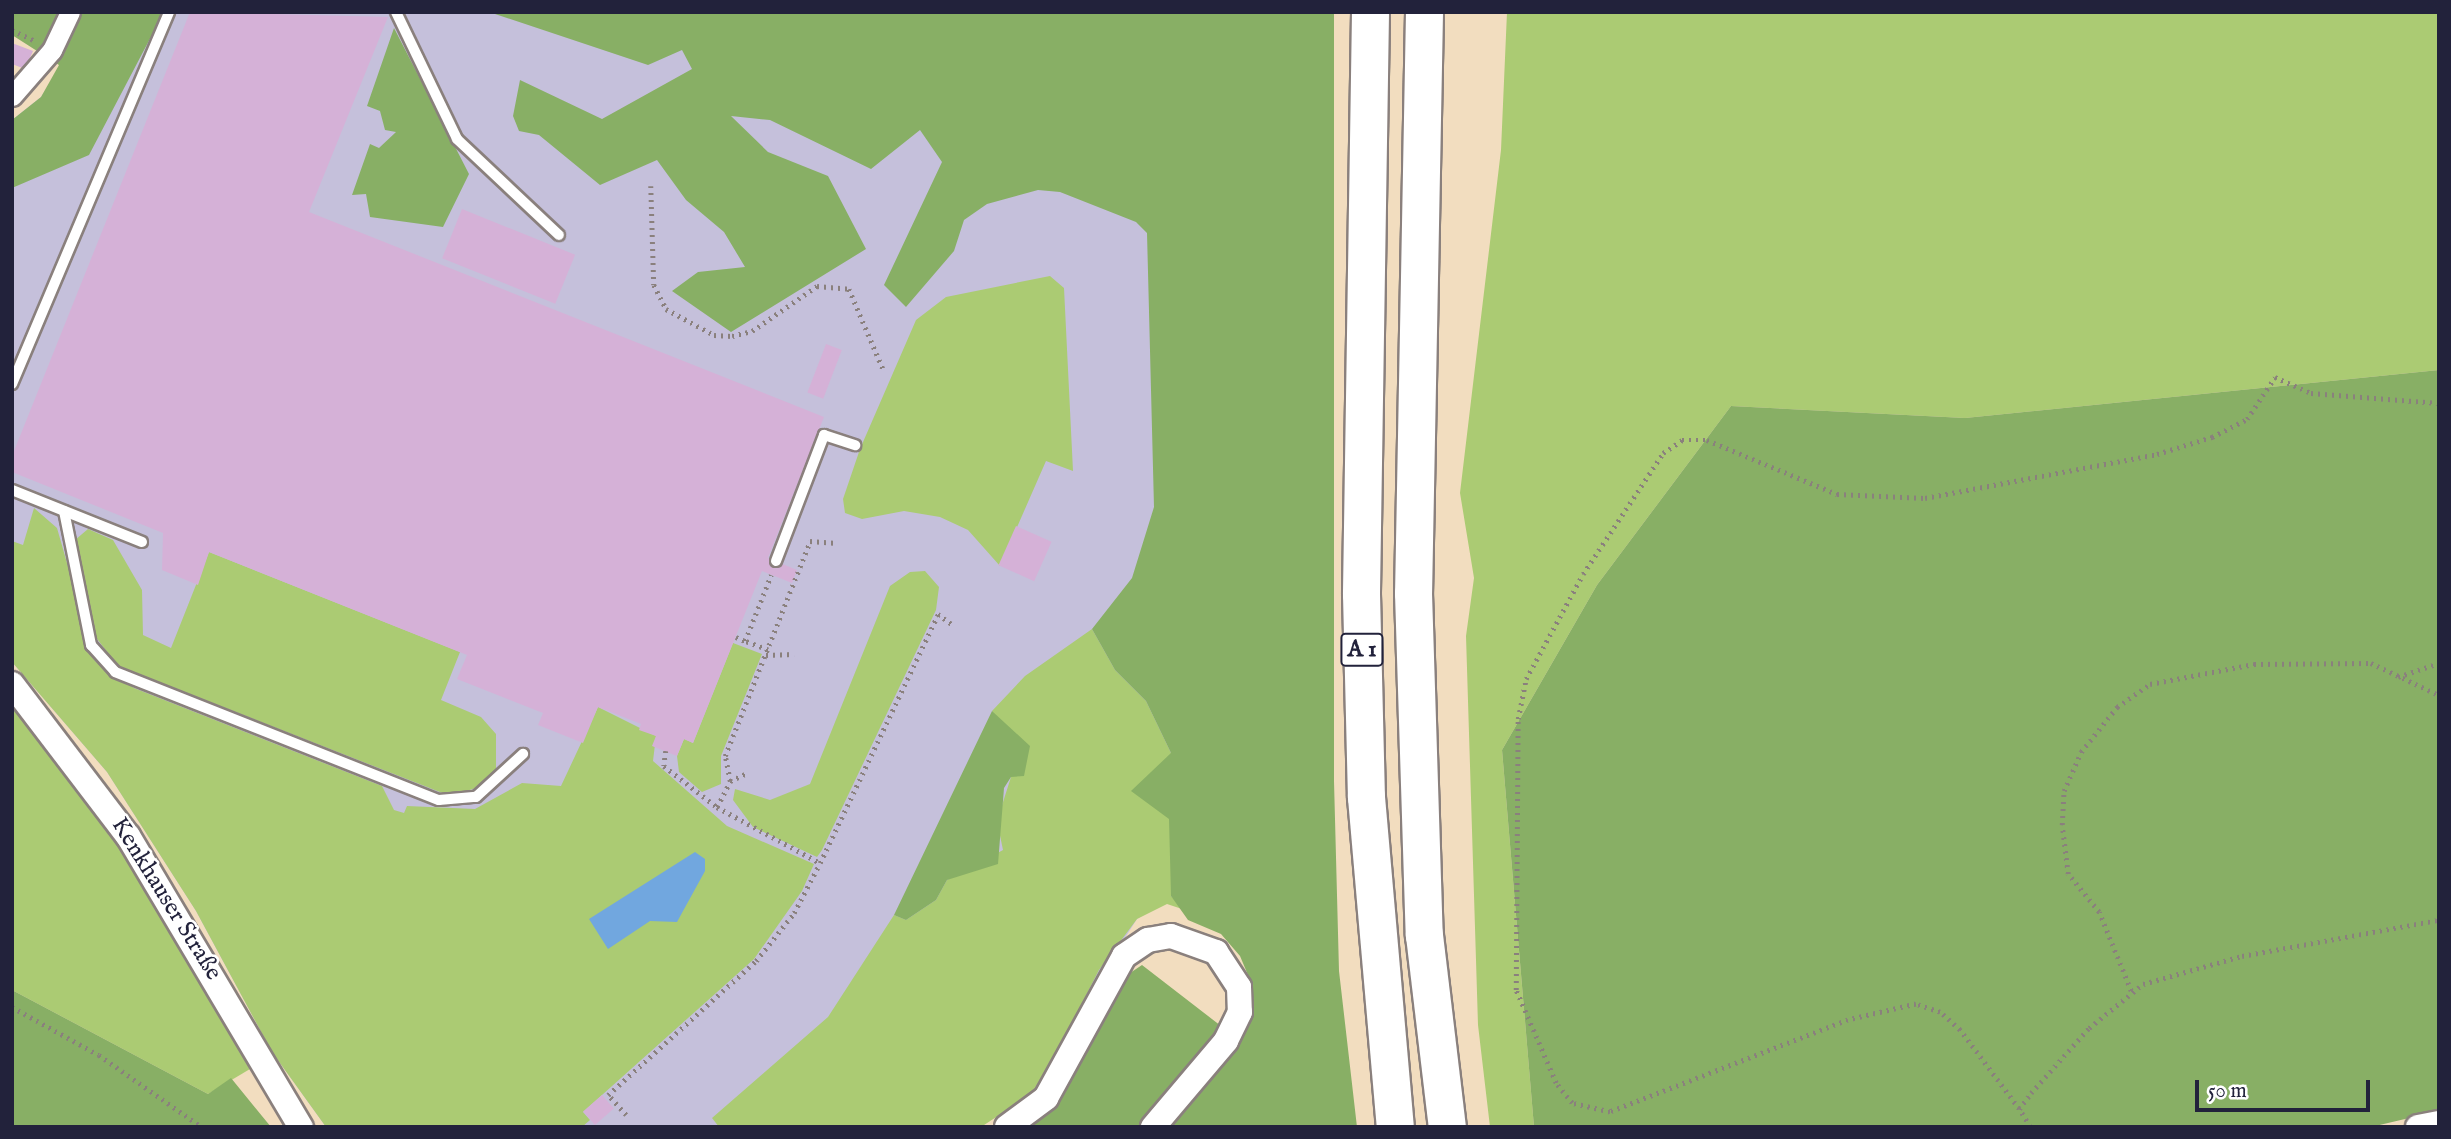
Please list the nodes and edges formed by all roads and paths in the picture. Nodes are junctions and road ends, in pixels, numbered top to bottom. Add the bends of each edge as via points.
1 (70, 12) edge
2 (169, 12) edge
3 (396, 12) edge
4 (1370, 12) edge
5 (1424, 12) edge
6 (12, 96) edge
7 (651, 186) dead end
8 (559, 235) dead end
9 (884, 371) dead end
10 (12, 384) edge
11 (2439, 403) edge
12 (855, 445) dead end
13 (12, 490) edge
14 (64, 511) junction
15 (142, 542) dead end
16 (837, 543) dead end
17 (776, 561) dead end
18 (771, 575) dead end
19 (952, 624) dead end
20 (736, 637) dead end
21 (745, 641) junction
22 (767, 653) junction
23 (794, 654) dead end
24 (2439, 663) edge
25 (2398, 677) junction
26 (12, 684) edge
27 (2439, 695) edge
28 (666, 751) dead end
29 (523, 754) dead end
30 (747, 774) dead end
31 (730, 781) junction
32 (717, 807) junction
33 (820, 863) junction
34 (2439, 920) edge
35 (2131, 991) junction
36 (12, 1007) edge
37 (2019, 1110) junction
38 (626, 1115) dead end
39 (2439, 1123) edge
40 (202, 1127) edge
41 (301, 1127) edge
42 (1007, 1127) edge
43 (1153, 1127) edge
44 (1395, 1127) edge
45 (1447, 1127) edge
46 (2030, 1127) edge
47 (2418, 1127) edge

1 - 6 street via 52,50
2 - 10 lane
3 - 8 lane via 457,139
4 - 44 highway, A 1 via 1365,770 1374,940
5 - 45 highway, A 1 via 1415,648 1424,935
7 - 9 path via 654,285 666,309 714,335 732,336 752,331 817,286 849,289
11 - 37 path via 2311,393 2275,377 2247,419 2168,451 1925,498 1875,500 1837,494 1707,440 1682,440 1663,453 1583,574 1526,679 1518,719 1517,990 1556,1083 1573,1103 1610,1112 1848,1020 1916,1004 1940,1012 1960,1030
12 - 17 lane via 824,435
13 - 14 lane
14 - 15 lane
14 - 29 lane via 91,645 115,672 439,800 476,797
16 - 22 path via 810,541
18 - 21 path
19 - 33 path via 938,614
20 - 21 path
21 - 22 path
22 - 23 path
22 - 31 path via 725,756
24 - 25 path
25 - 27 path
25 - 35 path via 2371,663 2254,664 2150,684 2117,707 2081,752 2064,791 2062,825 2068,874 2099,912
26 - 41 street, Kenkhauser Straße via 128,836
28 - 32 path via 664,766
30 - 31 path
31 - 32 path
32 - 33 path
33 - 38 path via 794,913 756,961 608,1095
34 - 35 path via 2171,971
35 - 37 path via 2061,1055
36 - 40 path via 99,1055
37 - 46 path
39 - 47 street
42 - 43 street via 1046,1098 1124,956 1148,940 1171,936 1216,952 1239,987 1240,1012 1226,1041

